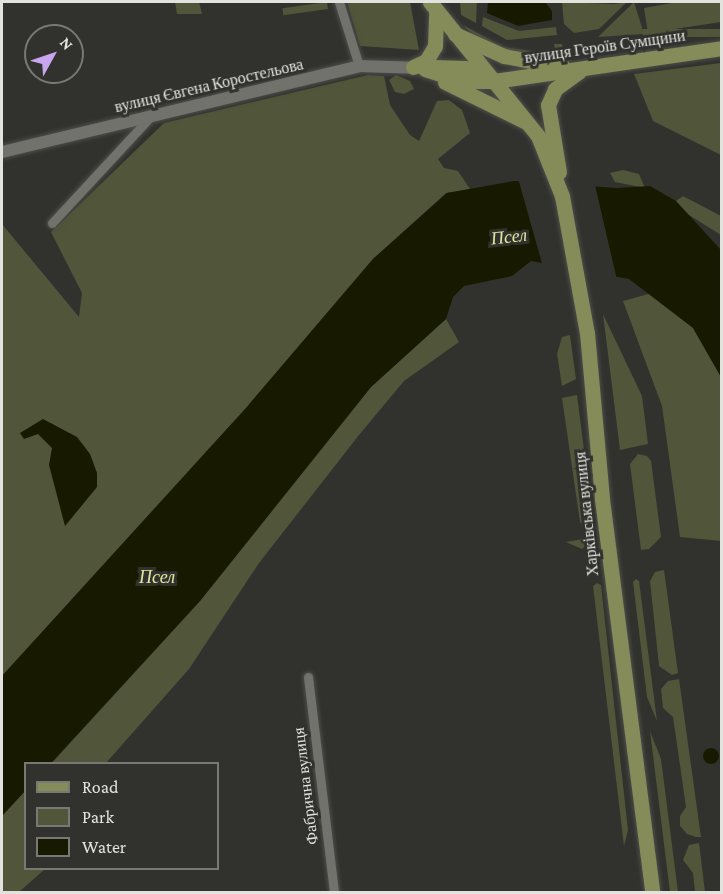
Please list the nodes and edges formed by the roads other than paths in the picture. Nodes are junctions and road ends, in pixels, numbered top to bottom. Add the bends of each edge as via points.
1 (339, 2) edge
2 (433, 6) edge
3 (451, 31) junction
4 (722, 48) edge
5 (359, 66) junction
6 (419, 68) junction
7 (581, 70) junction
8 (494, 81) junction
9 (150, 117) junction
10 (540, 131) junction
11 (2, 152) edge
12 (52, 223) dead end
13 (308, 677) dead end
14 (334, 892) edge
15 (652, 892) edge

1 - 5 street
2 - 3 main road
2 - 6 main road via 435,46
3 - 7 main road via 504,56
3 - 8 main road
4 - 7 main road, вулиця Героїв Сумщини
5 - 6 street, вулиця Євгена Коростельова
5 - 9 street, вулиця Євгена Коростельова
6 - 8 main road, вулиця Героїв Сумщини via 463,81
6 - 10 main road
7 - 8 main road, вулиця Героїв Сумщини
7 - 10 main road via 550,96 549,119
8 - 10 main road
9 - 11 street, вулиця Євгена Коростельова
9 - 12 street
10 - 15 main road, Харківська вулиця via 562,196 583,299 602,499
13 - 14 street, Фабрична вулиця

